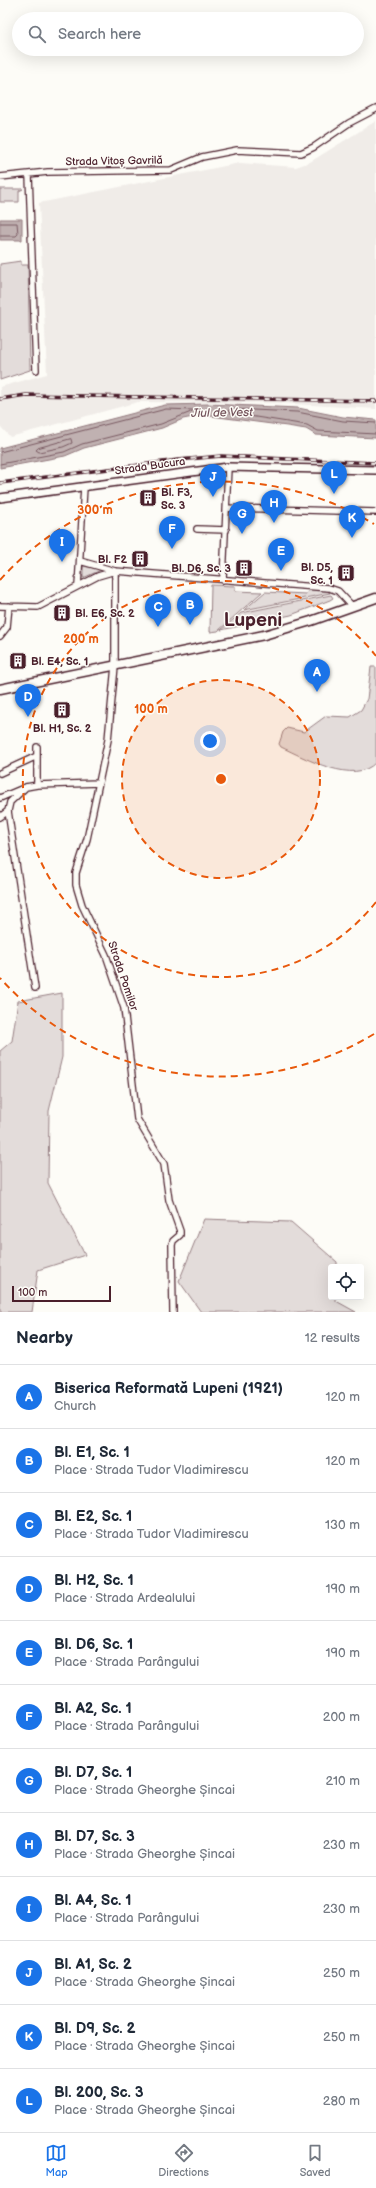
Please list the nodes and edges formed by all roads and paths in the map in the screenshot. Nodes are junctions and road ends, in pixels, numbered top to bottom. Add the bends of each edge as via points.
1 (376, 109) edge
2 (29, 174) junction
3 (0, 176) edge
4 (36, 370) dead end
5 (228, 467) junction
6 (376, 470) edge
7 (84, 487) junction
8 (0, 498) edge
9 (227, 508) junction
10 (376, 512) edge
11 (197, 529) dead end
12 (226, 530) junction
13 (80, 561) junction
14 (115, 571) junction
15 (223, 580) junction
16 (78, 586) junction
17 (376, 598) edge
18 (0, 606) edge
19 (9, 606) junction
20 (352, 606) junction
21 (0, 636) edge
22 (115, 666) junction
23 (0, 689) edge
24 (37, 747) dead end
25 (37, 756) junction
26 (0, 773) edge
27 (99, 783) junction
28 (37, 785) junction
29 (26, 787) junction
30 (0, 798) edge
31 (8, 811) junction
32 (0, 817) edge
33 (35, 988) dead end
34 (173, 1312) edge

1 - 2 street, Strada Vitoș Gavrilă via 301,153 230,151 202,157 171,170
2 - 3 street, Strada Vitoș Gavrilă
2 - 4 street
5 - 6 main road, Strada Bucura
5 - 7 main road, Strada Bucura
5 - 9 street
7 - 8 main road, Strada Bucura
7 - 13 street
9 - 10 street
9 - 12 street
11 - 12 street
12 - 15 street
13 - 14 street
13 - 16 street
14 - 15 street
14 - 16 street via 106,572
14 - 22 street, Strada Pomilor
15 - 20 street via 329,588 338,591
16 - 19 street via 38,607
17 - 20 main road
18 - 19 street
19 - 21 street via 7,627
20 - 22 main road via 264,635
22 - 23 main road
22 - 27 street, Strada Pomilor via 108,740
24 - 25 street
25 - 26 street
25 - 28 street
27 - 28 street
27 - 34 street, Strada Pomilor via 87,839 76,873 76,885 82,905 106,955 124,1008 136,1113 143,1130 164,1164 169,1200 180,1231 180,1235 172,1244
28 - 29 street
29 - 30 street
29 - 31 street via 12,799
31 - 32 street
31 - 33 street

